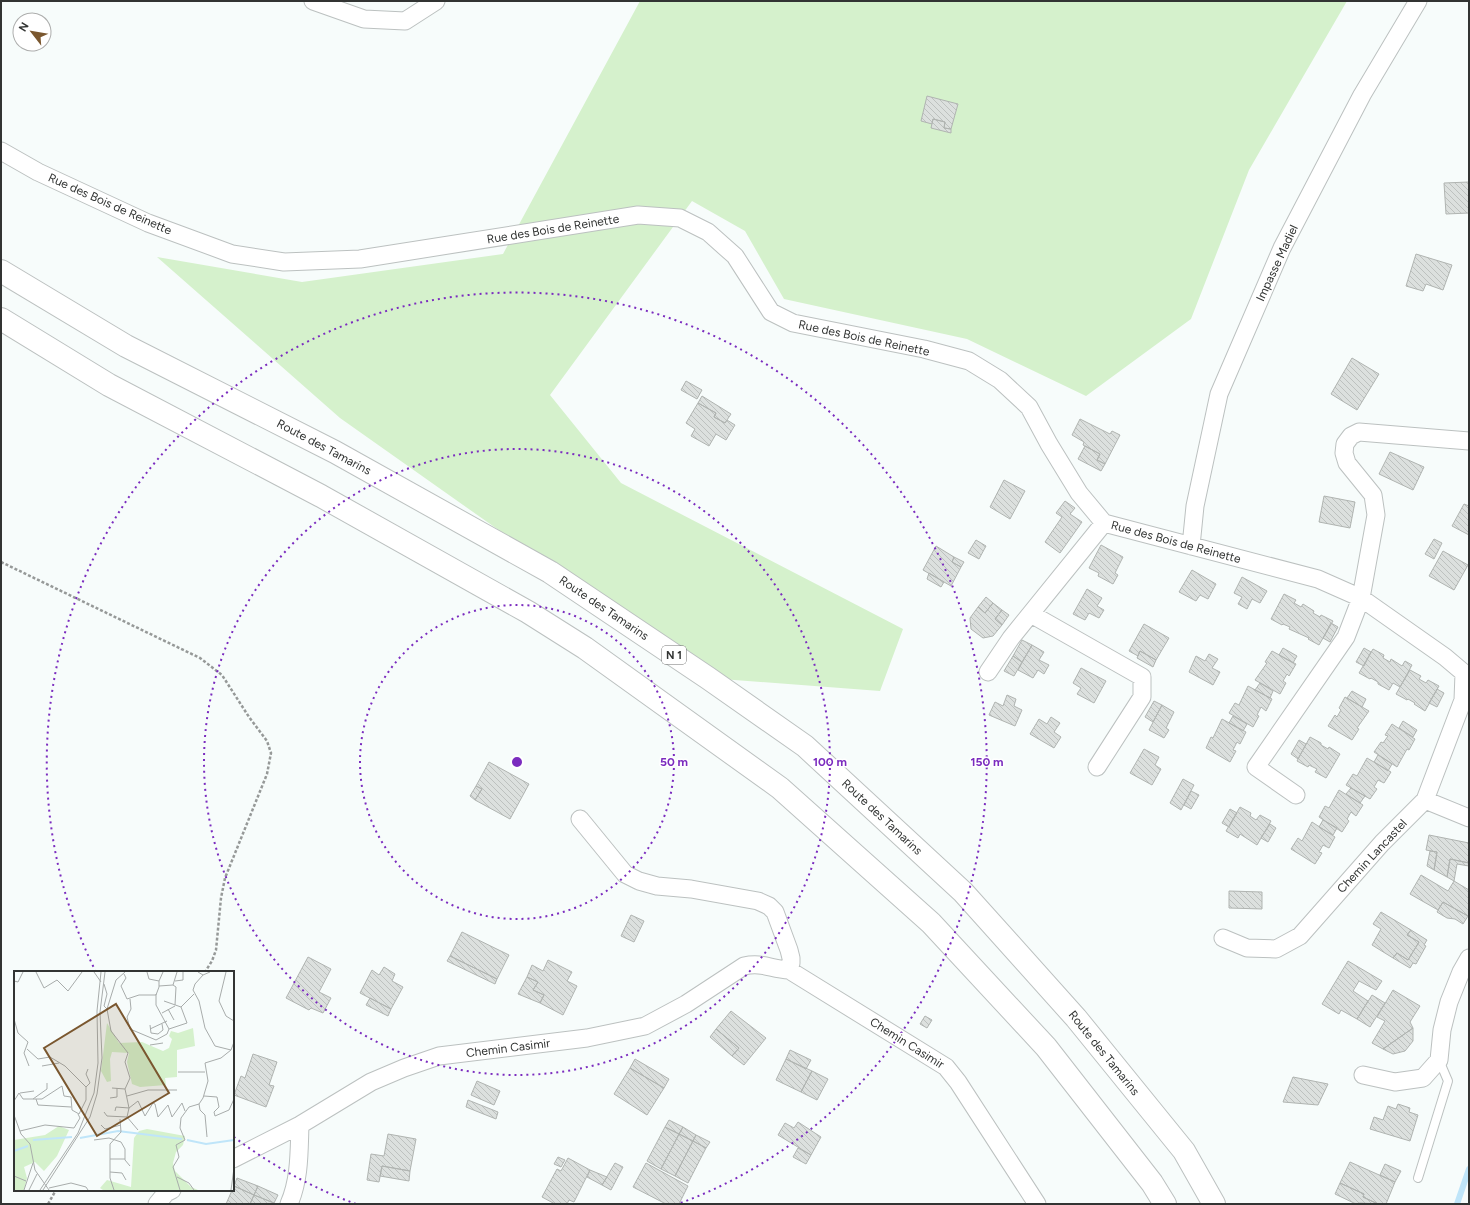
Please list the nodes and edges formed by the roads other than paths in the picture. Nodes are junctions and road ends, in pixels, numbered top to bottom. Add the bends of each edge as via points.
1 (313, 1) edge
2 (436, 1) edge
3 (1418, 1) edge
4 (1, 151) edge
5 (1, 271) edge
6 (1, 319) edge
7 (1469, 441) edge
8 (1104, 523) junction
9 (1191, 546) junction
10 (1361, 598) junction
11 (1031, 614) junction
12 (988, 672) dead end
13 (1466, 701) edge
14 (1097, 767) dead end
15 (1296, 795) dead end
16 (1425, 800) junction
17 (1469, 818) edge
18 (580, 819) dead end
19 (1223, 938) dead end
20 (1469, 958) edge
21 (789, 970) junction
22 (1439, 1060) junction
23 (1363, 1075) dead end
24 (300, 1125) junction
25 (234, 1158) edge
26 (1418, 1178) dead end
27 (170, 1191) edge
28 (157, 1204) edge
29 (289, 1204) edge
30 (1037, 1204) edge
31 (1164, 1204) edge
32 (1214, 1204) edge

1 - 2 street via 364,19 405,21
3 - 9 street, Impasse Madiel via 1362,95 1282,248 1219,394 1195,506
4 - 8 street, Rue des Bois de Reinette via 38,172 148,223 232,254 284,262 360,259 638,215 680,218 708,232 735,256 771,312 793,323 924,349 969,361 1000,380 1028,407 1079,493
5 - 32 highway, Route des Tamarins / N 1 via 126,346 335,452 550,572 805,746 963,892 1071,1012 1184,1152
6 - 31 highway via 109,385 321,496 528,612 585,648 780,788 931,923 1046,1047 1152,1183
7 - 10 street via 1359,432 1351,436 1345,444 1344,453 1348,463 1373,495 1376,515
8 - 9 street, Rue des Bois de Reinette
8 - 11 street
9 - 10 street, Rue des Bois de Reinette via 1318,579
10 - 13 street, Rue des Bois de Reinette via 1464,673
10 - 15 street via 1346,637 1256,767
11 - 12 street
11 - 14 street via 1142,677 1142,697
13 - 16 street, Chemin Lancastel
16 - 17 street
16 - 19 street, Chemin Lancastel via 1382,843 1300,936 1276,949 1247,948
18 - 21 street via 625,874 639,881 758,901 768,906 775,912 792,958
20 - 22 street via 1449,1002 1442,1030
21 - 24 street, Chemin Casimir via 755,964 744,966 686,1004 645,1026 587,1038 439,1056 371,1082
21 - 30 street, Chemin Casimir via 946,1067
22 - 23 street via 1423,1078 1395,1082
22 - 26 lane via 1448,1081
24 - 25 street, Chemin Casimir
24 - 29 street via 298,1172
27 - 28 street

